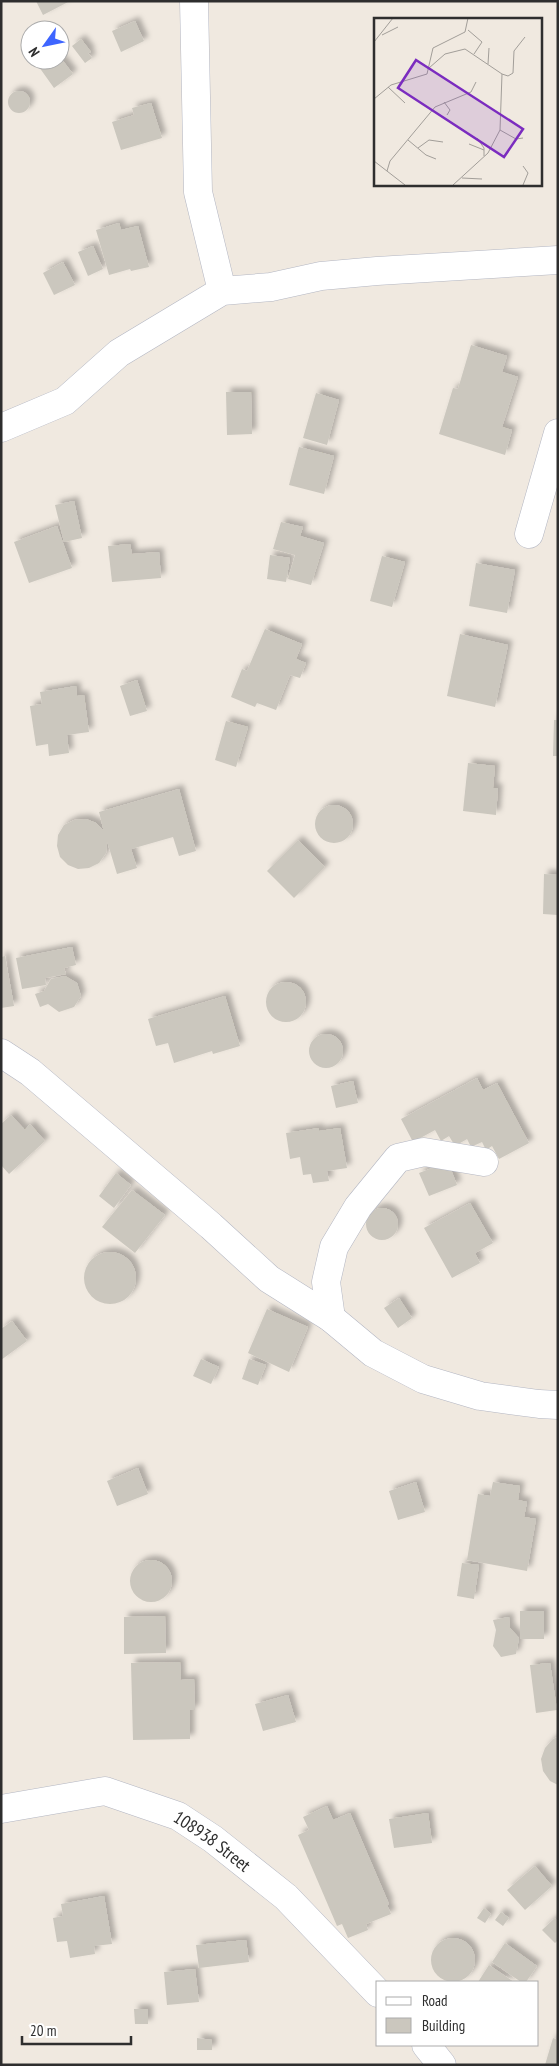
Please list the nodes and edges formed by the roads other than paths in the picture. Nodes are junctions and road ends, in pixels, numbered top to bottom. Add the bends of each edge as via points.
1 (194, 1) edge
2 (558, 260) edge
3 (222, 291) junction
4 (1, 428) edge
5 (558, 433) edge
6 (529, 534) dead end
7 (1, 1053) edge
8 (484, 1162) dead end
9 (331, 1318) junction
10 (558, 1405) edge
11 (2, 1808) edge
12 (376, 1991) edge
13 (427, 2046) edge
14 (442, 2065) edge

1 - 3 street via 198,192
2 - 3 street via 322,276 271,287
3 - 4 street via 119,353 65,401
5 - 6 street
7 - 9 street via 30,1072 269,1279
8 - 9 street via 424,1152 398,1158 358,1207 334,1247 326,1282
9 - 10 street via 373,1354 423,1379 480,1396
11 - 12 street, 108938 Street via 105,1791 178,1816 214,1839 286,1897
13 - 14 street

